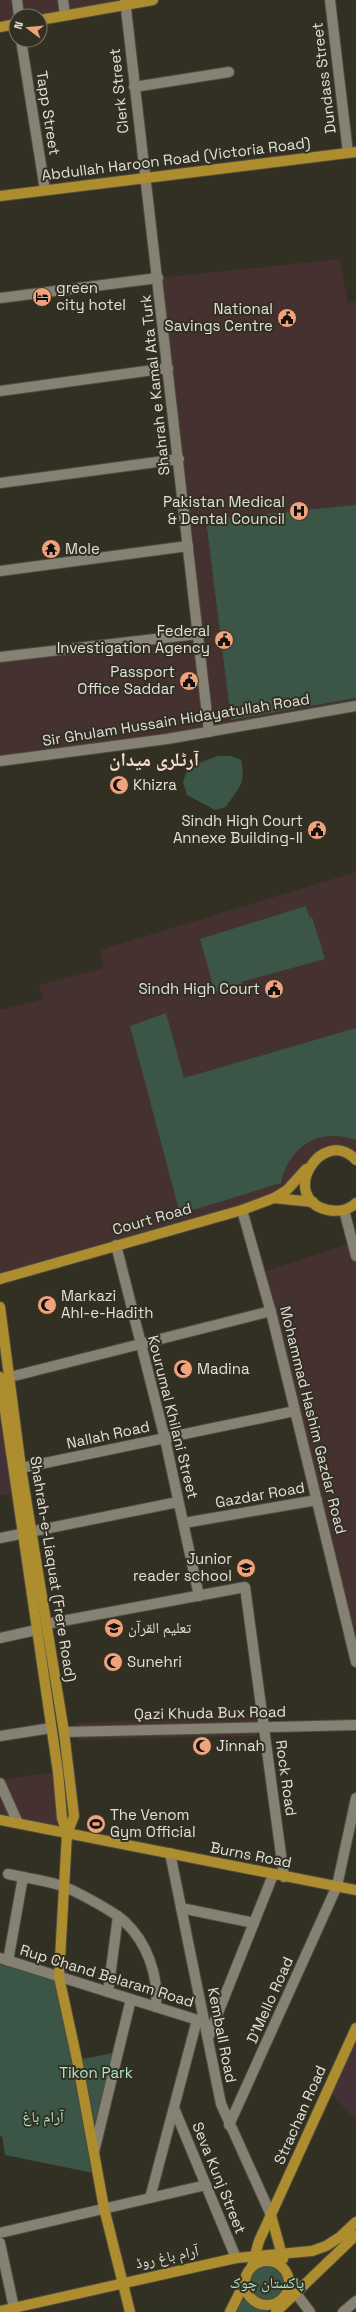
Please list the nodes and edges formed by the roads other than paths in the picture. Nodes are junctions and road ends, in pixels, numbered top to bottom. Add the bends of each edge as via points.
1 (63, 0) edge
2 (153, 0) edge
3 (330, 0) edge
4 (125, 2) edge
5 (65, 15) junction
6 (48, 18) edge
7 (22, 48) edge
8 (229, 72) dead end
9 (134, 87) junction
10 (352, 153) edge
11 (144, 179) junction
12 (45, 190) junction
13 (0, 196) edge
14 (158, 278) junction
15 (0, 298) edge
16 (168, 368) junction
17 (0, 392) edge
18 (178, 459) junction
19 (0, 483) edge
20 (188, 546) junction
21 (0, 571) edge
22 (198, 634) junction
23 (0, 657) edge
24 (356, 706) edge
25 (209, 732) junction
26 (0, 761) edge
27 (352, 1155) edge
28 (356, 1160) edge
29 (311, 1164) junction
30 (274, 1198) junction
31 (313, 1202) junction
32 (356, 1203) edge
33 (242, 1210) junction
34 (344, 1210) junction
35 (116, 1245) junction
36 (356, 1256) edge
37 (0, 1279) edge
38 (0, 1307) edge
39 (271, 1311) junction
40 (141, 1345) junction
41 (5, 1377) edge
42 (296, 1411) junction
43 (165, 1439) junction
44 (21, 1468) junction
45 (317, 1500) junction
46 (178, 1502) junction
47 (184, 1523) junction
48 (27, 1533) junction
49 (0, 1538) edge
50 (199, 1596) junction
51 (46, 1624) junction
52 (36, 1630) junction
53 (0, 1638) edge
54 (356, 1662) edge
55 (356, 1725) edge
56 (264, 1726) junction
57 (51, 1728) junction
58 (64, 1732) junction
59 (0, 1736) edge
60 (0, 1784) edge
61 (356, 1798) edge
62 (0, 1820) edge
63 (18, 1823) junction
64 (67, 1834) junction
65 (170, 1853) junction
66 (8, 1874) dead end
67 (273, 1875) junction
68 (23, 1877) junction
69 (284, 1877) junction
70 (337, 1886) junction
71 (65, 1887) junction
72 (356, 1890) edge
73 (181, 1908) junction
74 (118, 1916) junction
75 (254, 1922) junction
76 (4, 1959) edge
77 (59, 1977) junction
78 (108, 1992) junction
79 (131, 1999) junction
80 (156, 2007) junction
81 (201, 2021) junction
82 (356, 2028) edge
83 (208, 2038) junction
84 (174, 2108) junction
85 (229, 2125) junction
86 (94, 2152) junction
87 (206, 2185) junction
88 (150, 2198) junction
89 (104, 2208) junction
90 (271, 2215) junction
91 (356, 2222) edge
92 (0, 2233) edge
93 (356, 2234) edge
94 (0, 2243) edge
95 (282, 2253) junction
96 (255, 2255) junction
97 (236, 2258) junction
98 (252, 2266) junction
99 (284, 2267) junction
100 (123, 2282) junction
101 (245, 2282) junction
102 (292, 2288) junction
103 (356, 2301) edge
104 (14, 2308) junction
105 (0, 2311) edge
106 (130, 2312) edge
107 (230, 2312) edge
108 (276, 2312) edge
109 (310, 2312) edge
110 (343, 2312) edge

1 - 5 street
2 - 4 main road
3 - 10 street, Dundass Street
4 - 5 main road
4 - 9 street, Clerk Street
5 - 6 main road
7 - 12 street, Tapp Street
8 - 9 street
9 - 11 street, Clerk Street
10 - 11 main road, Abdullah Haroon Road (Victoria Road)
11 - 12 main road, Abdullah Haroon Road (Victoria Road)
11 - 14 street, Shahrah e Kamal Ata Turk
12 - 13 main road, Abdullah Haroon Road (Victoria Road)
14 - 15 street
14 - 16 street, Shahrah e Kamal Ata Turk
16 - 17 street
16 - 18 street, Shahrah e Kamal Ata Turk
18 - 19 street
18 - 20 street, Shahrah e Kamal Ata Turk
20 - 21 street
20 - 22 street, Shahrah e Kamal Ata Turk
22 - 23 street
22 - 25 street, Shahrah e Kamal Ata Turk
24 - 25 street, Sir Ghulam Hussain Hidayatullah Road
25 - 26 street, Sir Ghulam Hussain Hidayatullah Road
27 - 28 main road
27 - 29 main road via 331,1151 321,1155
29 - 30 main road via 287,1190
29 - 31 main road via 305,1180 305,1190
30 - 31 main road, Court Road
30 - 33 main road, Court Road
31 - 34 main road via 322,1209 336,1212
32 - 34 main road
33 - 35 main road, Court Road
33 - 39 street, Mohammad Hashim Gazdar Road
34 - 36 street
35 - 37 main road, Court Road
35 - 40 street, Kourumal Khilani Street
38 - 41 main road, Shahrah-e-Liaquat (Frere Road)
39 - 40 street
39 - 42 street, Mohammad Hashim Gazdar Road
40 - 41 street
40 - 43 street, Kourumal Khilani Street
41 - 44 main road, Shahrah-e-Liaquat (Frere Road)
41 - 48 main road, Shahrah-e-Liaquat (Frere Road)
42 - 43 street, Nallah Road
42 - 45 street, Mohammad Hashim Gazdar Road
43 - 44 street, Nallah Road
43 - 46 street, Kourumal Khilani Street
44 - 48 main road, Shahrah-e-Liaquat (Frere Road)
45 - 47 street, Gazdar Road
45 - 54 street, Mohammad Hashim Gazdar Road
46 - 47 street, Kourumal Khilani Street
46 - 48 street
47 - 50 street, Kourumal Khilani Street
48 - 49 street
48 - 51 main road, Shahrah-e-Liaquat (Frere Road)
48 - 52 main road, Shahrah-e-Liaquat (Frere Road)
50 - 51 street
50 - 56 street, Rock Road via 245,1587
51 - 58 main road, Shahrah-e-Liaquat (Frere Road)
52 - 53 street
52 - 57 main road, Shahrah-e-Liaquat (Frere Road)
55 - 56 street, Qazi Khuda Bux Road
56 - 58 street, Qazi Khuda Bux Road
56 - 69 street, Rock Road
57 - 59 street
57 - 64 main road, Shahrah-e-Liaquat (Frere Road) via 62,1818
58 - 64 main road, Shahrah-e-Liaquat (Frere Road) via 74,1816
60 - 63 street
61 - 70 street
62 - 63 main road, Burns Road
63 - 64 main road, Burns Road
64 - 65 main road, Burns Road
64 - 71 main road, Shahrah-e-Liaquat (Frere Road)
65 - 67 main road, Burns Road
65 - 73 street, Kemball Road
66 - 68 street
67 - 69 main road, Burns Road
67 - 75 street
68 - 71 street
68 - 76 street
69 - 70 main road, Burns Road
70 - 72 main road, Burns Road
70 - 85 street, D'Mello Road
71 - 74 street
71 - 77 main road, Shahrah-e-Liaquat (Frere Road)
73 - 75 street
73 - 81 street, Kemball Road
74 - 78 street
74 - 80 street via 134,1933 152,1964 158,1991
75 - 83 street
76 - 77 street, Rup Chand Belaram Road
77 - 78 street, Rup Chand Belaram Road
77 - 86 main road, Shahrah-e-Liaquat (Frere Road)
78 - 79 street, Rup Chand Belaram Road
79 - 80 street, Rup Chand Belaram Road
79 - 86 street
80 - 81 street, Rup Chand Belaram Road
81 - 83 street, Kemball Road
81 - 84 street
82 - 90 main road, Strachan Road
83 - 85 street, Kemball Road via 221,2104
84 - 87 street, Seva Kunj Street
84 - 88 street
85 - 90 street, Kemball Road
86 - 89 main road, Shahrah-e-Liaquat (Frere Road)
87 - 88 street
87 - 97 street, Seva Kunj Street
88 - 89 street
89 - 92 street
89 - 100 main road, Shahrah-e-Liaquat (Frere Road)
90 - 95 main road
90 - 96 main road, Strachan Road
91 - 95 main road, آرام باغ روڈ via 326,2246 312,2251
93 - 102 main road
94 - 104 street
95 - 96 main road, آرام باغ روڈ
95 - 99 main road
96 - 97 main road, آرام باغ روڈ
96 - 98 main road, Strachan Road
97 - 100 main road, آرام باغ روڈ
98 - 99 main road via 268,2260
98 - 101 main road
99 - 102 main road
100 - 104 main road, آرام باغ روڈ
100 - 106 main road, Shahrah-e-Liaquat (Frere Road)
101 - 102 main road via 253,2300 267,2305 281,2300
101 - 107 main road
102 - 108 main road
102 - 109 street
103 - 110 street
104 - 105 main road, آرام باغ روڈ

